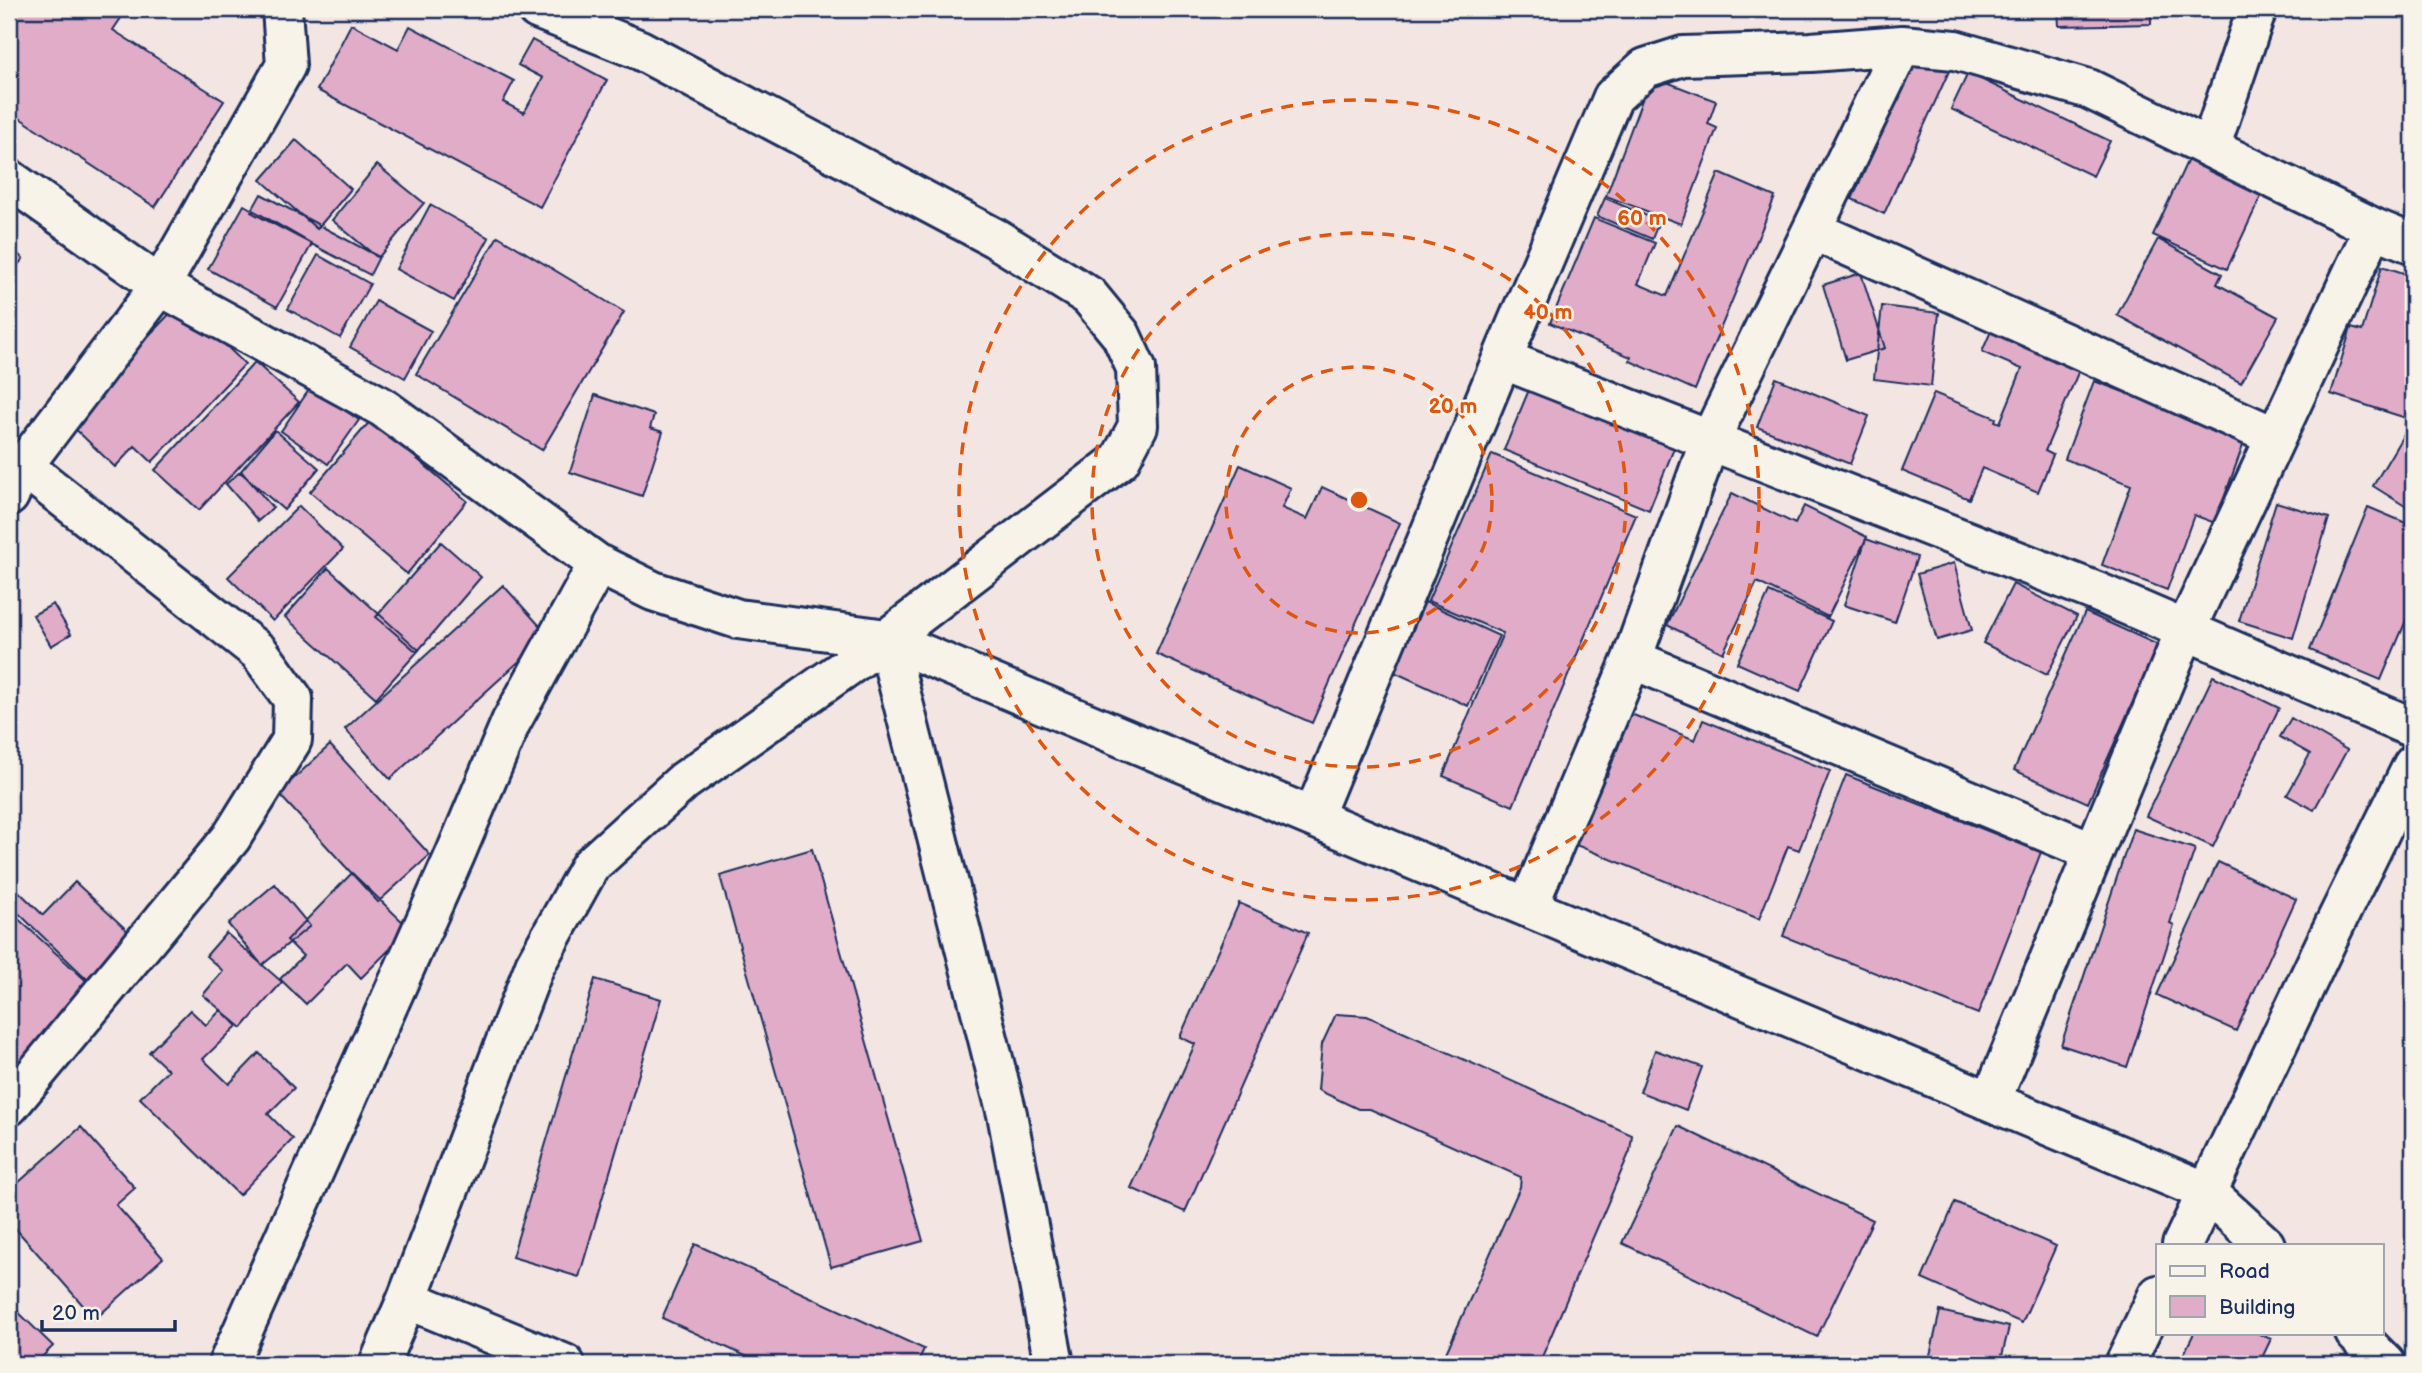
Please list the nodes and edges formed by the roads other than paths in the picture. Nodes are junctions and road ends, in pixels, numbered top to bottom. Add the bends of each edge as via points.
1 (282, 9) edge
2 (537, 9) edge
3 (2257, 9) edge
4 (1902, 45) junction
5 (2210, 148) junction
6 (9, 179) edge
7 (2374, 228) junction
8 (1812, 230) junction
9 (2413, 244) edge
10 (160, 286) junction
11 (1502, 359) junction
12 (2276, 437) junction
13 (1710, 440) junction
14 (16, 481) edge
15 (598, 564) junction
16 (2185, 631) junction
17 (887, 639) junction
18 (1632, 659) junction
19 (2413, 728) edge
20 (2413, 765) edge
21 (1313, 817) junction
22 (2094, 852) junction
23 (1528, 908) junction
24 (1991, 1101) junction
25 (9, 1106) edge
26 (2207, 1192) junction
27 (2182, 1244) edge
28 (2264, 1244) edge
29 (407, 1299) junction
30 (2156, 1299) edge
31 (2356, 1334) edge
32 (228, 1364) edge
33 (379, 1364) edge
34 (565, 1364) edge
35 (1055, 1364) edge
36 (2125, 1364) edge
37 (2386, 1364) edge

1 - 10 street via 286,65
2 - 17 street via 640,50 995,238 1089,296 1121,335 1136,368 1138,426 1120,460
3 - 5 street
4 - 5 street via 1955,50 2089,89
4 - 8 street
4 - 11 street via 1683,56 1645,68 1613,97
5 - 7 street
6 - 10 street
7 - 9 street
7 - 12 street
8 - 12 street
8 - 13 street
10 - 14 street
10 - 15 street via 382,407
11 - 13 street
11 - 21 street
12 - 16 street
13 - 16 street
13 - 18 street
14 - 25 street via 259,652 293,699 292,740 231,838
15 - 17 street via 653,591 738,619
15 - 32 street via 511,722
16 - 19 street
16 - 22 street
17 - 21 street
17 - 29 street via 684,781 590,866 535,965
17 - 35 street via 1007,1114
18 - 22 street
18 - 23 street
20 - 26 street
21 - 23 street
22 - 24 street
23 - 24 street
24 - 26 street
26 - 27 street
26 - 28 street
29 - 33 street
29 - 34 street
30 - 36 street
31 - 37 street

